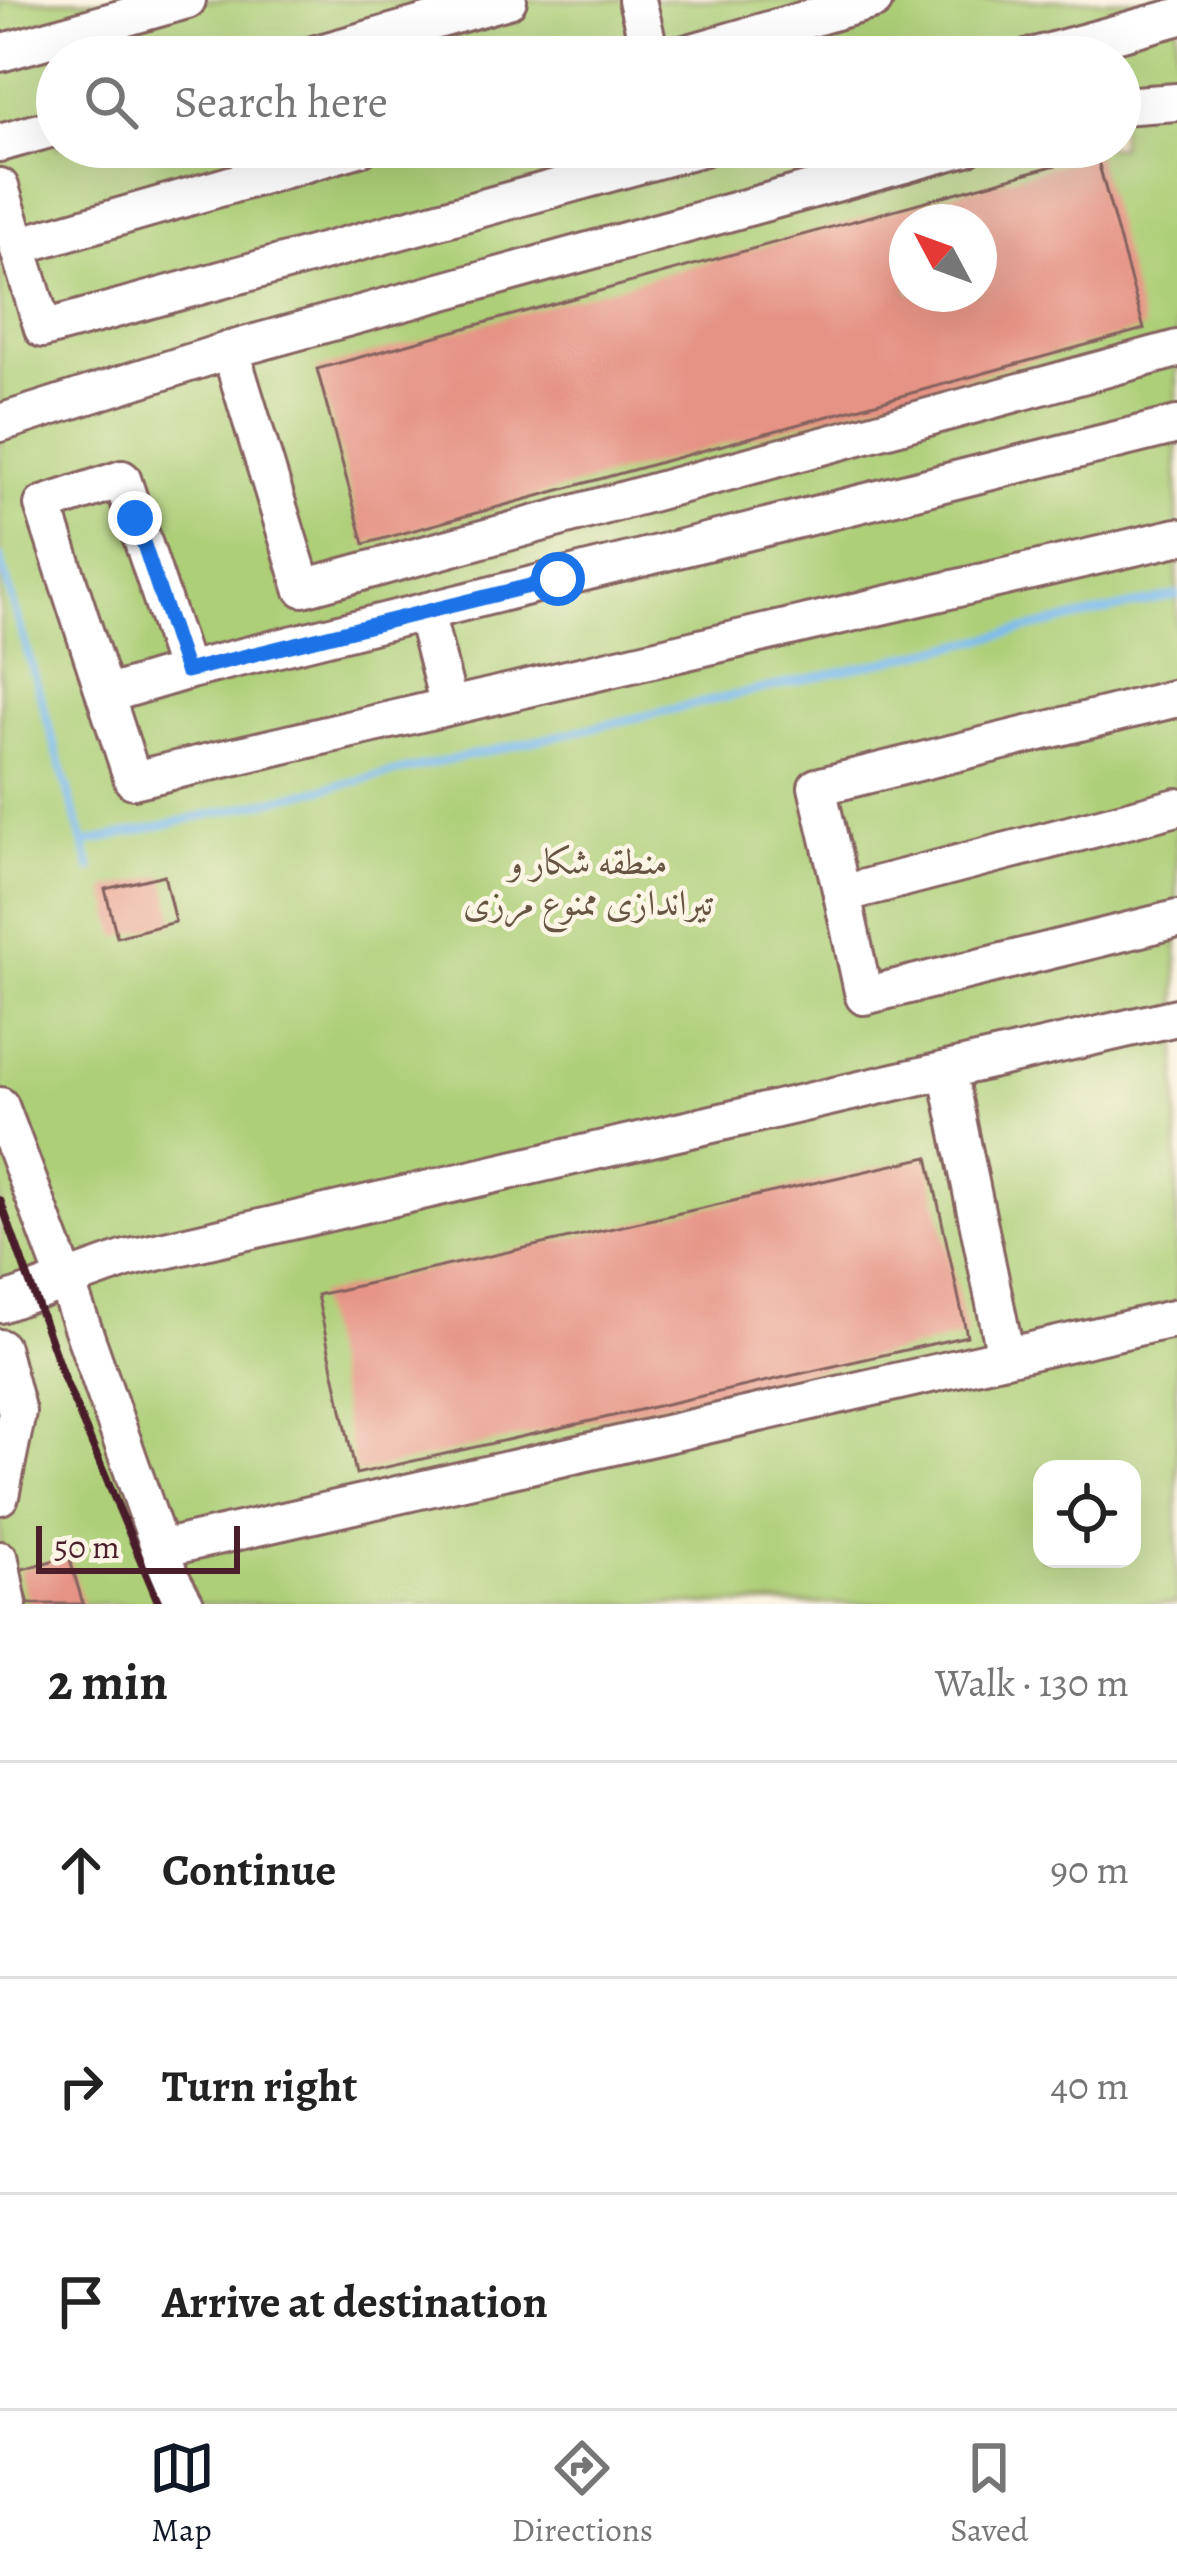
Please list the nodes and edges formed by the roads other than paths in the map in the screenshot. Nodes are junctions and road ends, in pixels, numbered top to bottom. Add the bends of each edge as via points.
1 (188, 0) edge
2 (508, 0) edge
3 (637, 0) edge
4 (874, 0) edge
5 (1177, 17) edge
6 (60, 36) edge
7 (380, 36) edge
8 (646, 36) edge
9 (749, 36) edge
10 (1107, 36) edge
11 (36, 43) edge
12 (0, 53) edge
13 (1177, 102) edge
14 (1141, 105) edge
15 (36, 134) edge
16 (0, 143) edge
17 (289, 168) edge
18 (594, 168) edge
19 (891, 168) edge
20 (0, 187) edge
21 (17, 246) junction
22 (1177, 349) edge
23 (230, 350) junction
24 (0, 423) edge
25 (1177, 425) edge
26 (1177, 537) edge
27 (425, 612) junction
28 (186, 671) junction
29 (105, 695) junction
30 (1177, 698) edge
31 (449, 706) junction
32 (1177, 807) edge
33 (842, 894) junction
34 (1177, 919) edge
35 (1177, 1017) edge
36 (947, 1070) junction
37 (0, 1106) edge
38 (66, 1281) junction
39 (0, 1304) edge
40 (1177, 1318) edge
41 (0, 1348) edge
42 (1006, 1357) junction
43 (0, 1496) edge
44 (160, 1549) junction
45 (0, 1560) edge
46 (8, 1604) edge
47 (185, 1604) edge

1 - 6 lane
2 - 7 lane
3 - 8 lane
4 - 9 lane
5 - 10 lane
11 - 12 lane
13 - 14 lane
15 - 16 lane
17 - 21 lane
18 - 21 lane via 43,329
19 - 23 lane
20 - 21 lane
22 - 23 lane via 303,588
23 - 24 lane
25 - 27 lane
26 - 31 lane
27 - 28 lane
27 - 31 lane
28 - 29 lane
28 - 29 lane via 122,479 43,505
29 - 31 lane via 133,780
30 - 33 lane via 817,787
32 - 33 lane
33 - 34 lane via 864,996
35 - 36 lane
36 - 38 lane via 126,1259
36 - 42 lane
37 - 38 lane
38 - 39 lane
38 - 44 lane
40 - 42 lane
41 - 43 lane via 16,1412
42 - 44 lane
44 - 47 lane
45 - 46 lane

